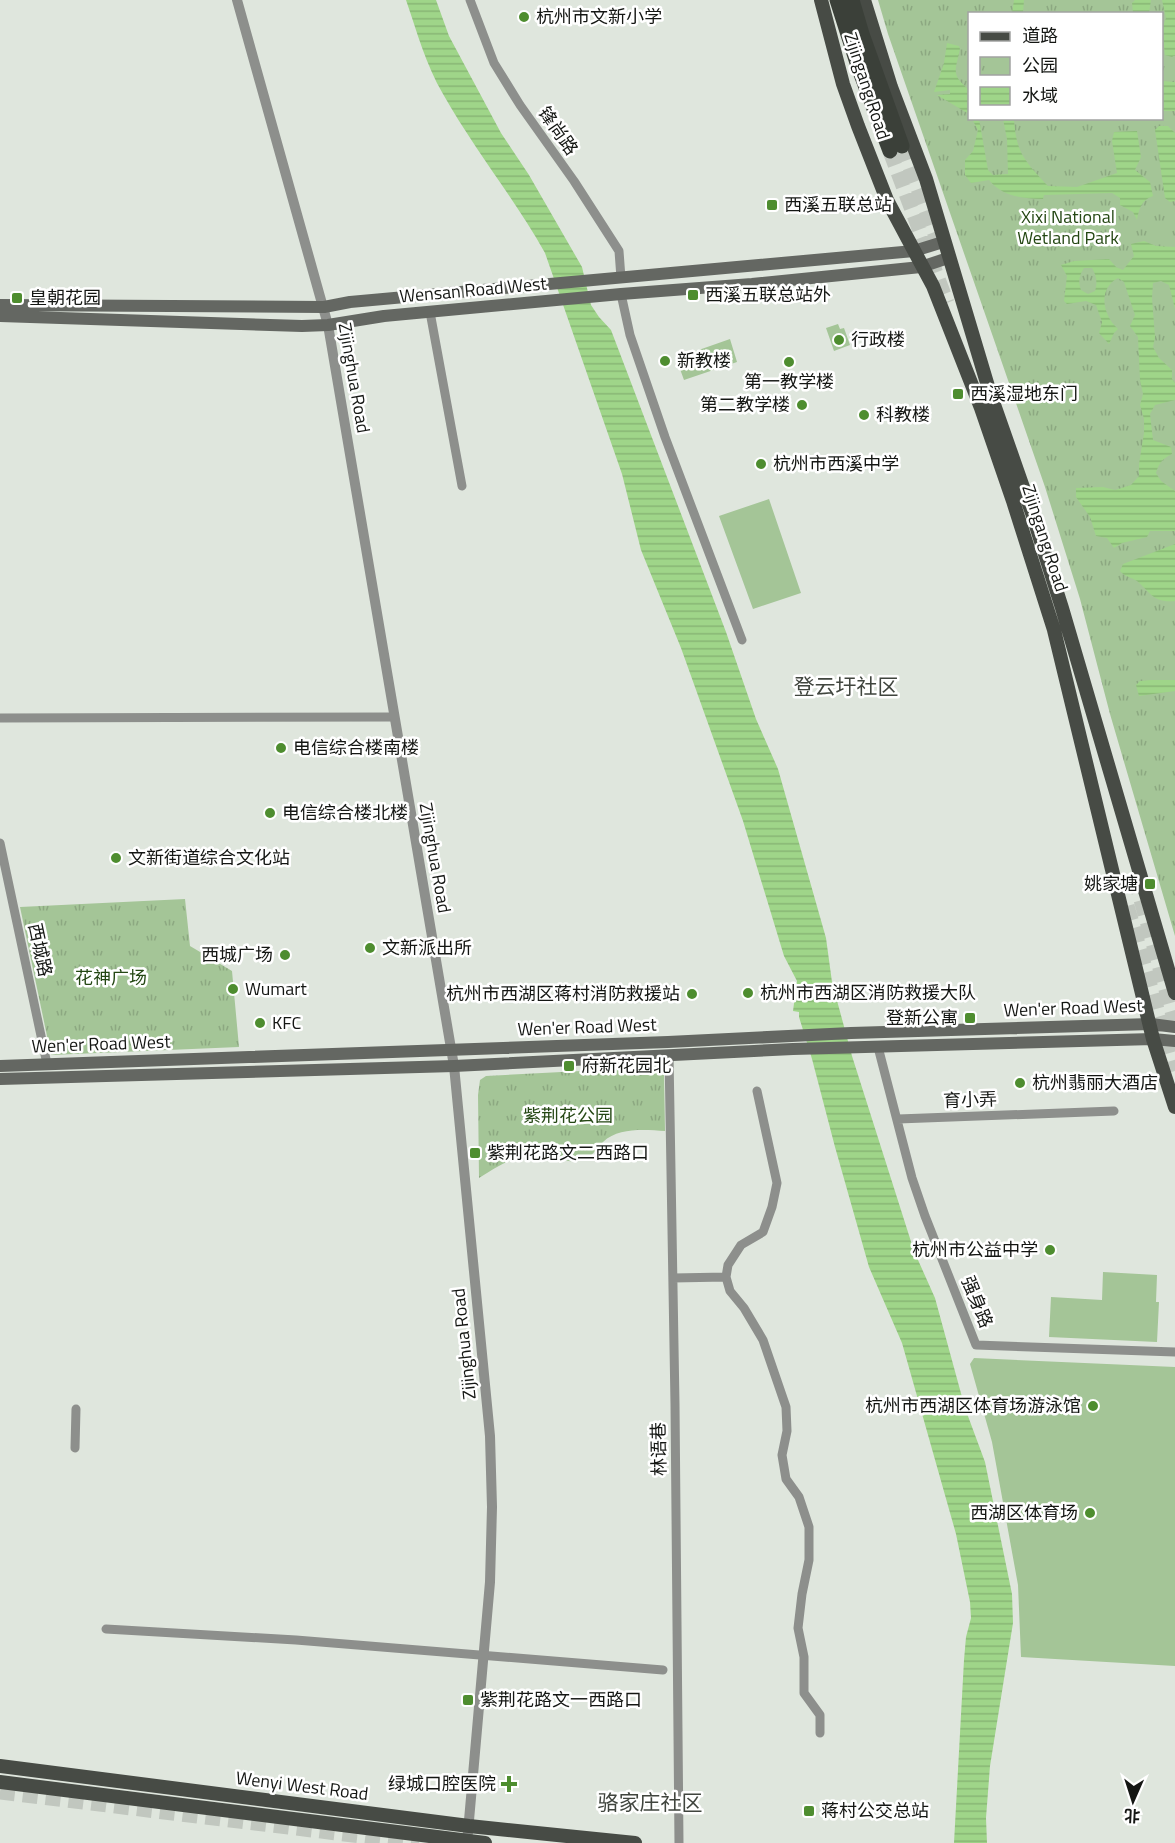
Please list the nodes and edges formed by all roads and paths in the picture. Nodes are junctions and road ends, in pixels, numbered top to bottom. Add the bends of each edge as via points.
1 (237, 0) edge
2 (470, 0) edge
3 (821, 0) edge
4 (838, 0) edge
5 (852, 0) edge
6 (864, 0) edge
7 (944, 243) junction
8 (914, 251) junction
9 (948, 258) junction
10 (921, 267) junction
11 (621, 278) junction
12 (621, 294) junction
13 (0, 305) edge
14 (324, 307) junction
15 (430, 312) junction
16 (0, 316) edge
17 (328, 325) junction
18 (462, 486) dead end
19 (742, 640) dead end
20 (0, 717) edge
21 (394, 717) junction
22 (0, 843) edge
23 (1175, 993) edge
24 (1151, 1024) junction
25 (1175, 1028) edge
26 (1154, 1039) junction
27 (1175, 1041) edge
28 (878, 1047) junction
29 (452, 1051) junction
30 (669, 1055) junction
31 (47, 1064) junction
32 (454, 1065) junction
33 (0, 1066) edge
34 (0, 1079) edge
35 (757, 1091) dead end
36 (1175, 1107) edge
37 (1114, 1111) dead end
38 (898, 1119) junction
39 (726, 1277) junction
40 (673, 1278) junction
41 (1175, 1352) edge
42 (76, 1409) dead end
43 (75, 1448) dead end
44 (106, 1629) dead end
45 (484, 1654) junction
46 (663, 1670) dead end
47 (820, 1733) dead end
48 (0, 1766) edge
49 (0, 1782) edge
50 (469, 1826) junction
51 (468, 1842) edge
52 (485, 1843) edge
53 (635, 1843) edge
54 (679, 1843) edge

1 - 14 street, Zijinghua Road
2 - 11 street, 锋尚路 via 494,63 619,251
3 - 8 main road, Zijingang Road via 858,126 887,200
4 - 5 highway, Zijingang Road via 858,66 896,149
6 - 7 main road, Zijingang Road
7 - 8 main road, Wensan Road West
7 - 9 main road, Zijingang Road
8 - 10 main road, Zijingang Road
8 - 11 main road, Wensan Road West
9 - 10 main road, Wensan Road West
9 - 23 main road, Zijingang Road via 1062,608
10 - 12 main road, Wensan Road West
10 - 24 main road, Zijingang Road via 933,286 981,408 1054,630
11 - 14 main road, Wensan Road West
12 - 15 main road, Wensan Road West
12 - 19 street via 630,334 665,437
13 - 14 main road, Wensan Road West
14 - 17 street, Zijinghua Road
15 - 17 main road, Wensan Road West
15 - 18 street
16 - 17 main road, Wensan Road West
17 - 21 street, Zijinghua Road
20 - 21 street
21 - 29 street, Zijinghua Road
22 - 31 street, 西城路
24 - 25 main road, Wen'er Road West
24 - 26 main road, Zijingang Road
24 - 29 main road, Wen'er Road West
26 - 27 main road, Wen'er Road West
26 - 28 main road, Wen'er Road West
26 - 36 main road, Zijingang Road
28 - 30 main road, Wen'er Road West
28 - 38 street, 强身路
29 - 31 main road, Wen'er Road West
29 - 32 street, Zijinghua Road
30 - 32 main road, Wen'er Road West
30 - 40 street, 林语巷
31 - 33 main road, Wen'er Road West
32 - 34 main road, Wen'er Road West
32 - 45 street, Zijinghua Road via 490,1436 492,1507
35 - 39 street via 777,1184 763,1232 741,1245 728,1265
37 - 38 street, 育小弄
38 - 41 street, 强身路 via 912,1178 976,1345
39 - 40 street
39 - 47 street via 730,1291 763,1340 786,1407 782,1455 786,1479 799,1497 809,1527 809,1560 798,1628 804,1657 804,1694 820,1715
40 - 54 street, 林语巷
42 - 43 street
44 - 45 street
45 - 46 street
45 - 50 street, Zijinghua Road
48 - 50 main road, Wenyi West Road
49 - 51 main road, Wenyi West Road
50 - 51 street, Zijinghua Road
50 - 53 main road, Wenyi West Road
51 - 52 main road, Wenyi West Road

